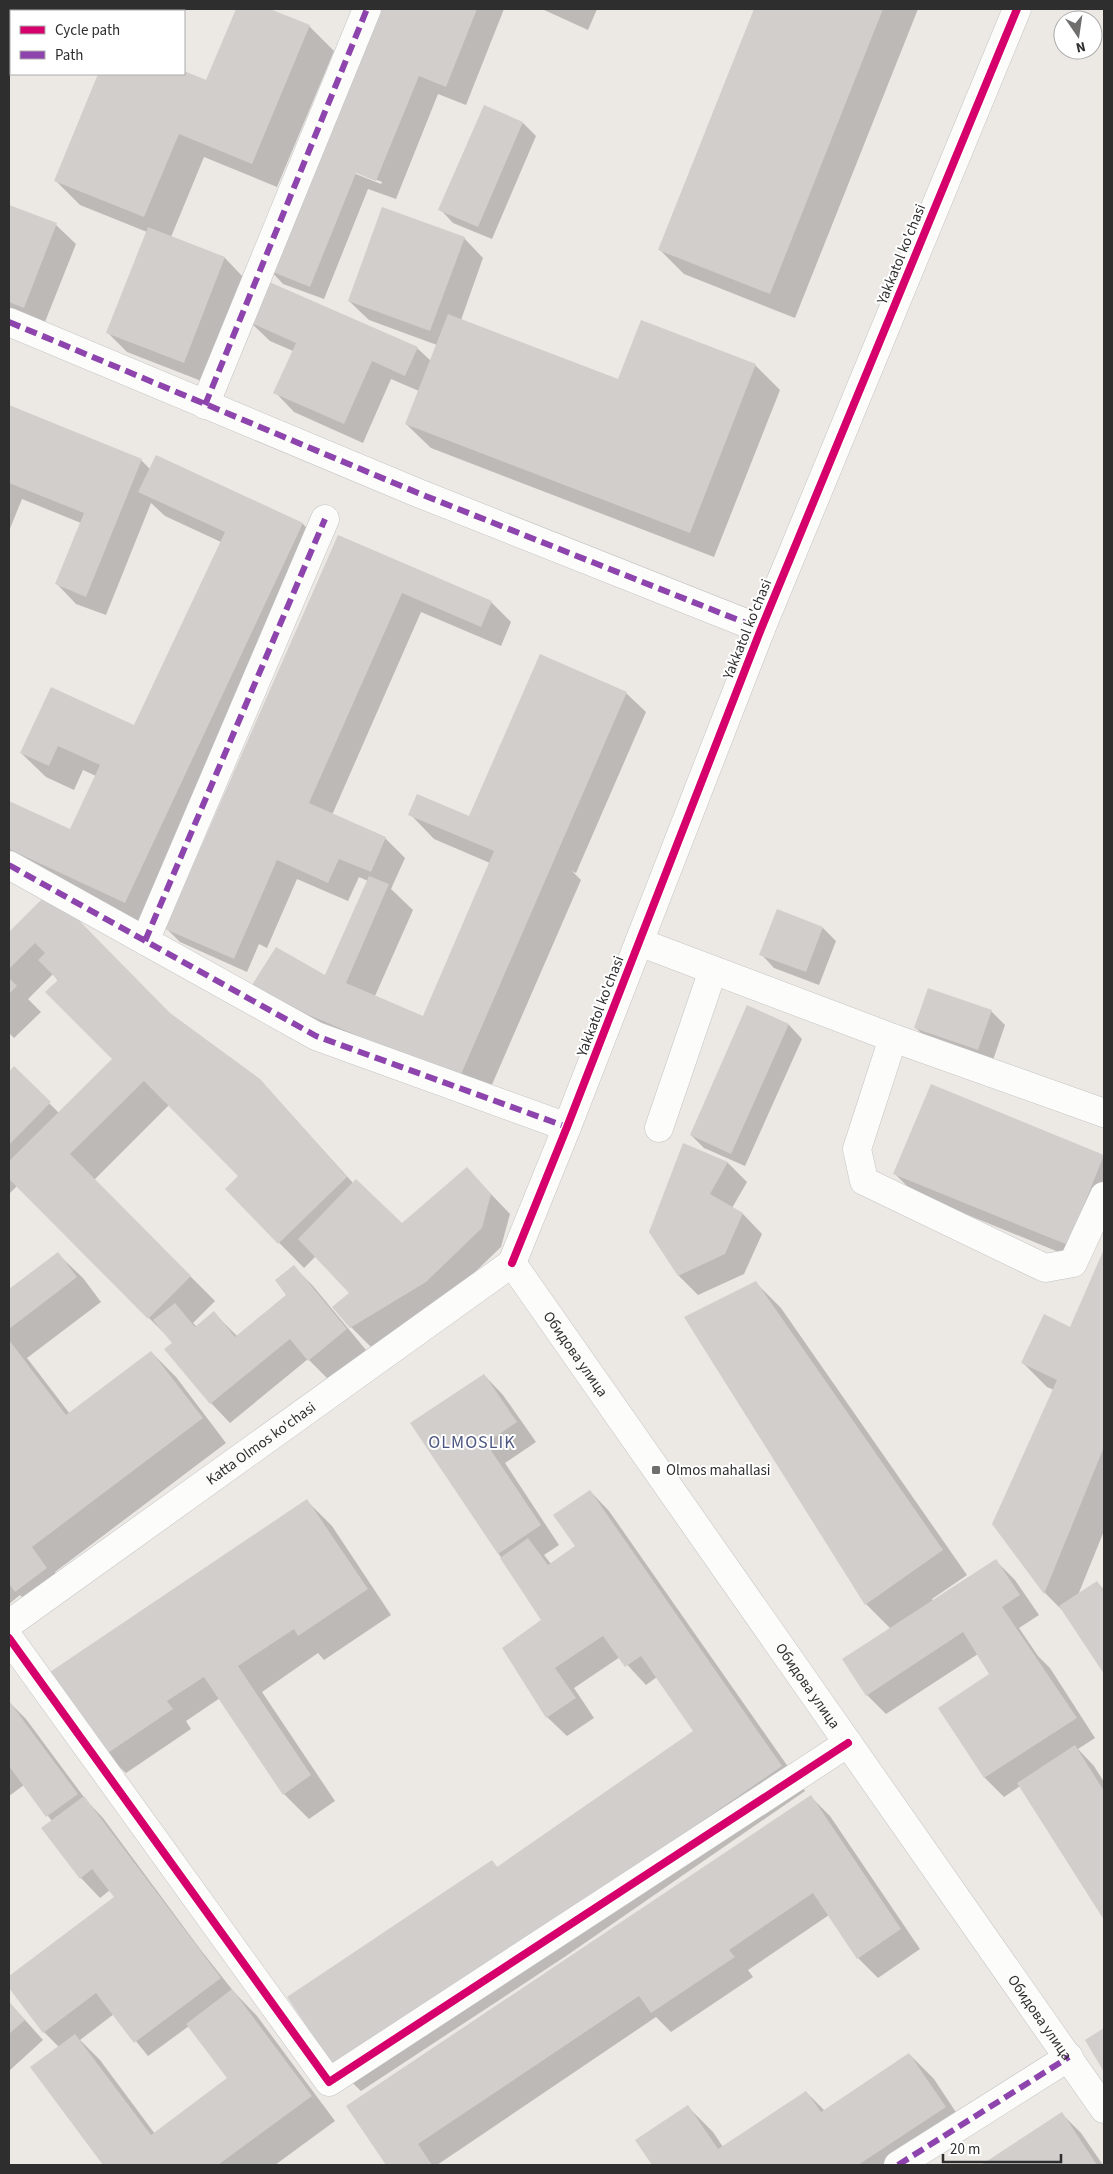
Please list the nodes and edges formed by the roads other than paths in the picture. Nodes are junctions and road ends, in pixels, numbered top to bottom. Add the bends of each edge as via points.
1 (367, 9) edge
2 (1017, 9) edge
3 (9, 322) edge
4 (205, 405) junction
5 (325, 519) dead end
6 (761, 629) junction
7 (9, 865) edge
8 (145, 941) junction
9 (639, 942) junction
10 (713, 970) junction
11 (893, 1038) junction
12 (1104, 1113) edge
13 (567, 1127) junction
14 (659, 1128) dead end
15 (1104, 1196) edge
16 (512, 1263) junction
17 (9, 1624) edge
18 (9, 1638) edge
19 (848, 1743) junction
20 (1069, 2057) junction
21 (1104, 2109) edge
22 (898, 2165) edge

1 - 4 street
2 - 6 street, Yakkatol ko'chasi
3 - 4 street
4 - 6 street
5 - 8 street
6 - 9 street, Yakkatol ko'chasi
7 - 8 street
8 - 13 street via 316,1036
9 - 10 street
9 - 13 street, Yakkatol ko'chasi
10 - 11 street
10 - 14 street
11 - 12 street
11 - 15 street via 857,1149 864,1180 1045,1268 1074,1263
13 - 16 street, Yakkatol ko'chasi
16 - 17 street, Katta Olmos ko'chasi
16 - 19 street, Обидова улица
18 - 19 street via 329,2082
19 - 20 street, Обидова улица
20 - 21 street, Обидова улица
20 - 22 street

